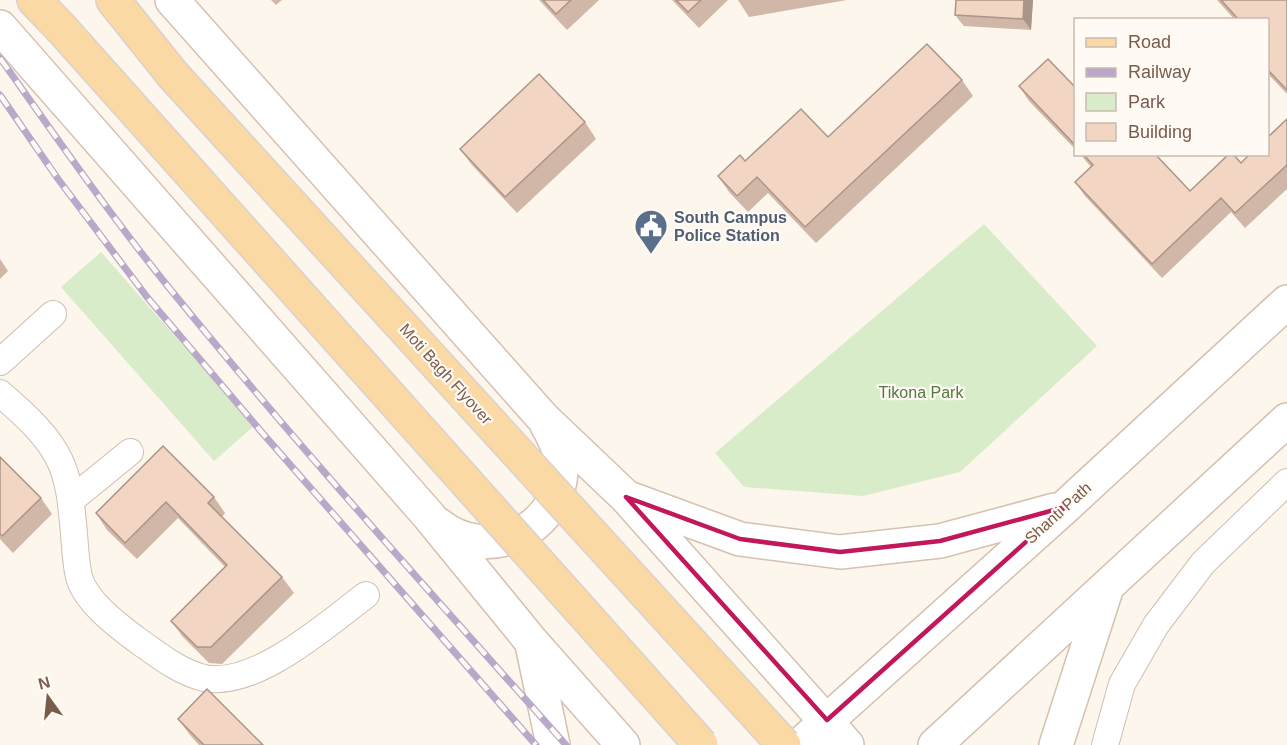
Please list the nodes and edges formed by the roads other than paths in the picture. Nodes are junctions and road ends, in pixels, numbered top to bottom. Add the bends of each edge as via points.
1 (34, 0) edge
2 (113, 0) edge
3 (172, 0) edge
4 (0, 27) edge
5 (1287, 302) edge
6 (53, 314) dead end
7 (0, 362) edge
8 (0, 393) edge
9 (543, 418) junction
10 (1287, 420) edge
11 (130, 452) dead end
12 (1287, 482) edge
13 (626, 497) junction
14 (70, 500) junction
15 (1065, 507) junction
16 (429, 516) junction
17 (1107, 588) junction
18 (366, 595) dead end
19 (531, 641) junction
20 (837, 733) edge
21 (553, 745) edge
22 (623, 745) edge
23 (701, 745) edge
24 (784, 745) edge
25 (800, 745) edge
26 (934, 745) edge
27 (1056, 745) edge
28 (1105, 745) edge

1 - 23 main road, bridge
2 - 24 main road, Moti Bagh Flyover, bridge via 173,75
3 - 9 street
4 - 16 street
5 - 15 street, Shanti Path
6 - 7 street
8 - 14 street via 42,432 60,460
9 - 13 street
9 - 16 street via 558,444 561,473 554,501 536,524 510,539 480,543 452,535
10 - 17 street
11 - 14 street
12 - 28 street via 1203,563 1156,625 1122,684
13 - 15 street via 740,539 840,552 940,541
13 - 20 street
14 - 18 street via 79,577 88,597 127,632 179,669 205,678 231,677 288,654
15 - 20 street, Shanti Path
16 - 19 street
17 - 26 street
17 - 27 street
19 - 21 street
19 - 22 street
20 - 25 street, Shanti Path

